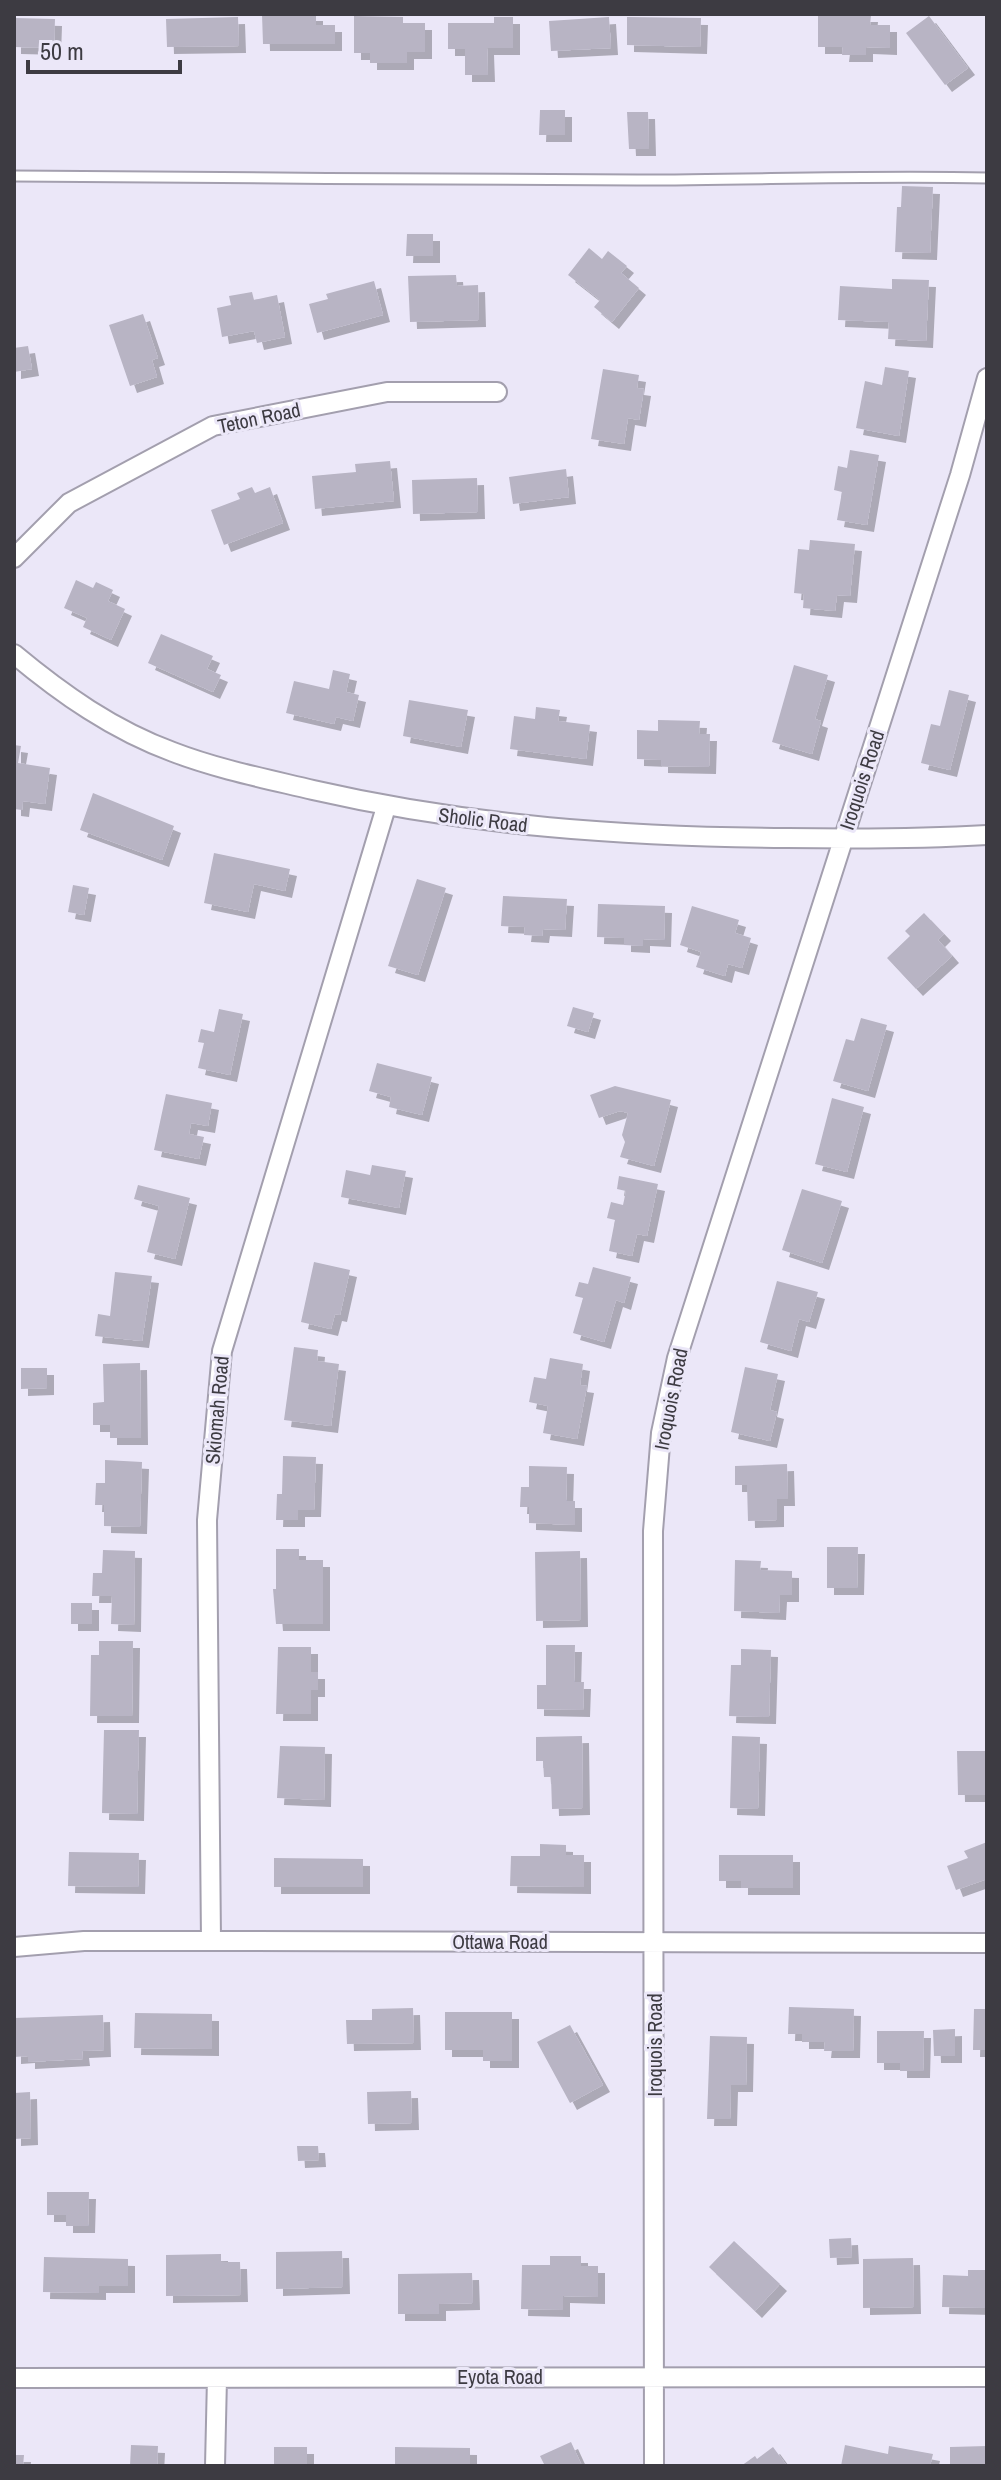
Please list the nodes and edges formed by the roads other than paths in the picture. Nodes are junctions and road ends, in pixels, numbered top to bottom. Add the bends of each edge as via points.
1 (14, 176) edge
2 (987, 178) edge
3 (987, 378) edge
4 (497, 392) dead end
5 (14, 558) edge
6 (14, 654) edge
7 (386, 807) junction
8 (987, 835) edge
9 (843, 839) junction
10 (211, 1941) junction
11 (655, 1943) junction
12 (987, 1943) edge
13 (14, 1947) edge
14 (654, 2377) junction
15 (987, 2377) edge
16 (14, 2378) edge
17 (217, 2378) junction
18 (215, 2466) edge
19 (654, 2466) edge

1 - 2 lane
3 - 9 street, Iroquois Road
4 - 5 street, Teton Road via 387,392 213,426 69,503
6 - 7 street, Sholic Road via 57,690 115,726 174,753
7 - 9 street, Sholic Road via 577,832
7 - 10 street, Skiomah Road via 222,1351 207,1520
8 - 9 street, Sholic Road
9 - 11 street, Iroquois Road via 677,1358 661,1433 653,1531
10 - 11 street, Ottawa Road
10 - 13 street, Ottawa Road
11 - 12 street, Ottawa Road
11 - 14 street, Iroquois Road
14 - 15 street, Eyota Road
14 - 17 street, Eyota Road
14 - 19 street, Iroquois Road
16 - 17 street, Eyota Road
17 - 18 street

